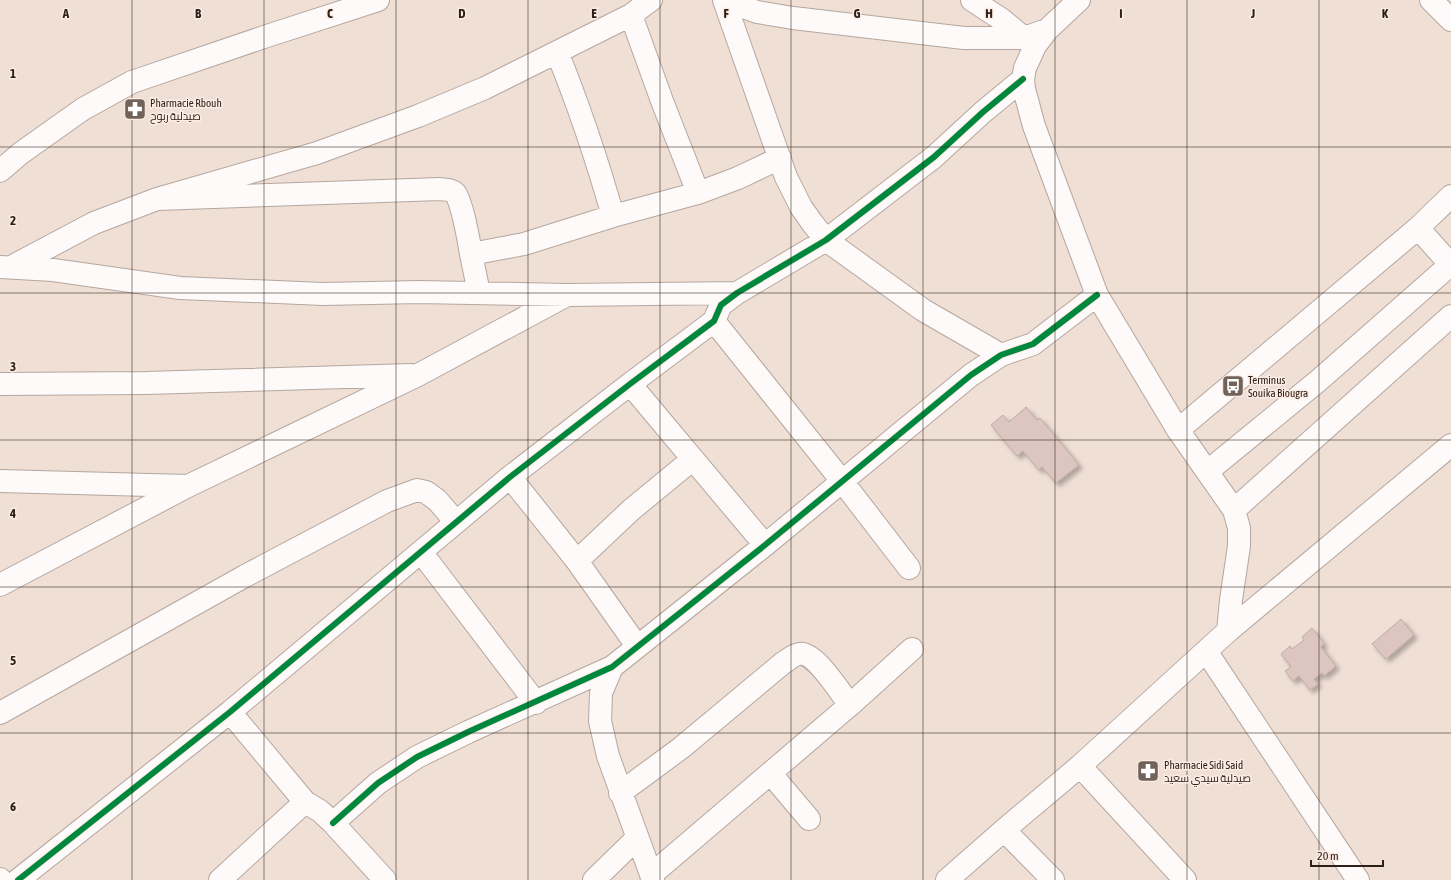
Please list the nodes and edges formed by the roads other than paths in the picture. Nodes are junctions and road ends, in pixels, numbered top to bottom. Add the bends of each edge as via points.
1 (378, 0) edge
2 (651, 0) edge
3 (724, 0) edge
4 (972, 0) edge
5 (1079, 0) edge
6 (1431, 0) edge
7 (631, 15) junction
8 (1451, 20) edge
9 (1047, 30) junction
10 (1024, 38) junction
11 (557, 52) junction
12 (1023, 79) junction
13 (780, 158) junction
14 (0, 171) edge
15 (698, 193) junction
16 (1451, 196) edge
17 (157, 199) junction
18 (613, 216) junction
19 (1418, 228) junction
20 (826, 240) junction
21 (471, 254) junction
22 (1451, 265) edge
23 (5, 267) edge
24 (479, 293) junction
25 (737, 293) junction
26 (567, 295) junction
27 (1097, 295) junction
28 (1451, 316) edge
29 (714, 321) junction
30 (1001, 355) junction
31 (418, 375) junction
32 (0, 384) edge
33 (630, 384) junction
34 (1178, 430) junction
35 (1451, 446) edge
36 (693, 459) junction
37 (1208, 471) junction
38 (510, 477) junction
39 (0, 481) edge
40 (842, 481) junction
41 (188, 486) junction
42 (1234, 510) junction
43 (456, 522) junction
44 (765, 545) junction
45 (421, 552) junction
46 (577, 561) junction
47 (909, 568) dead end
48 (0, 585) edge
49 (1228, 631) junction
50 (637, 646) junction
51 (912, 649) dead end
52 (1206, 651) junction
53 (612, 667) junction
54 (536, 702) junction
55 (850, 706) junction
56 (230, 712) junction
57 (0, 713) edge
58 (1080, 766) junction
59 (771, 774) junction
60 (620, 793) junction
61 (305, 802) junction
62 (810, 819) dead end
63 (334, 823) junction
64 (1004, 830) junction
65 (637, 838) junction
66 (377, 877) edge
67 (652, 878) edge
68 (18, 880) edge
69 (220, 880) edge
70 (594, 880) edge
71 (947, 880) edge
72 (1053, 880) edge
73 (1185, 880) edge
74 (1358, 880) edge

1 - 14 street via 132,82 83,109
2 - 7 street
3 - 10 street via 757,12 793,18 964,38
3 - 13 street
4 - 10 street
5 - 9 street
6 - 8 street
7 - 11 street
7 - 15 street
9 - 10 street
9 - 12 street via 1035,46
11 - 17 street via 485,88 317,153
11 - 18 street via 581,114
12 - 20 street via 934,157
12 - 27 street via 1034,126
13 - 15 street
13 - 20 street via 792,192
15 - 18 street
16 - 19 street
17 - 21 street via 449,190 457,198 465,221
17 - 23 street via 94,223
18 - 21 street via 524,244
19 - 22 street
19 - 34 street
20 - 25 street
20 - 30 street via 923,310
21 - 24 street
22 - 37 street via 1318,381
23 - 24 street via 53,270 180,288 323,294
24 - 26 street
25 - 26 street
25 - 29 street via 721,305
26 - 31 street
27 - 30 street via 1033,344
27 - 34 street
28 - 42 street
29 - 33 street
29 - 40 street
30 - 40 street via 971,376
31 - 32 street via 146,383
31 - 41 street
33 - 36 street
33 - 38 street
34 - 37 street
35 - 49 street
36 - 44 street
36 - 46 street via 631,510
37 - 42 street
38 - 43 street
38 - 46 street
39 - 41 street
40 - 44 street
40 - 47 street
41 - 48 street
42 - 49 street via 1239,546
43 - 45 street
43 - 57 street via 437,500 426,492 417,490 387,501 245,576
44 - 50 street
45 - 54 street
45 - 56 street
46 - 50 street
49 - 52 street
50 - 53 street
51 - 55 street
52 - 58 street
52 - 74 street
53 - 54 street
53 - 60 street via 601,693 600,721
54 - 63 street via 418,757 378,783
55 - 59 street
55 - 60 street via 816,662 806,654 799,654 783,663 681,748
56 - 61 street
56 - 68 street
58 - 64 street
58 - 73 street
59 - 62 street
59 - 67 street
60 - 65 street
61 - 63 street
61 - 69 street
63 - 66 street
64 - 71 street
64 - 72 street
65 - 67 street
65 - 70 street

